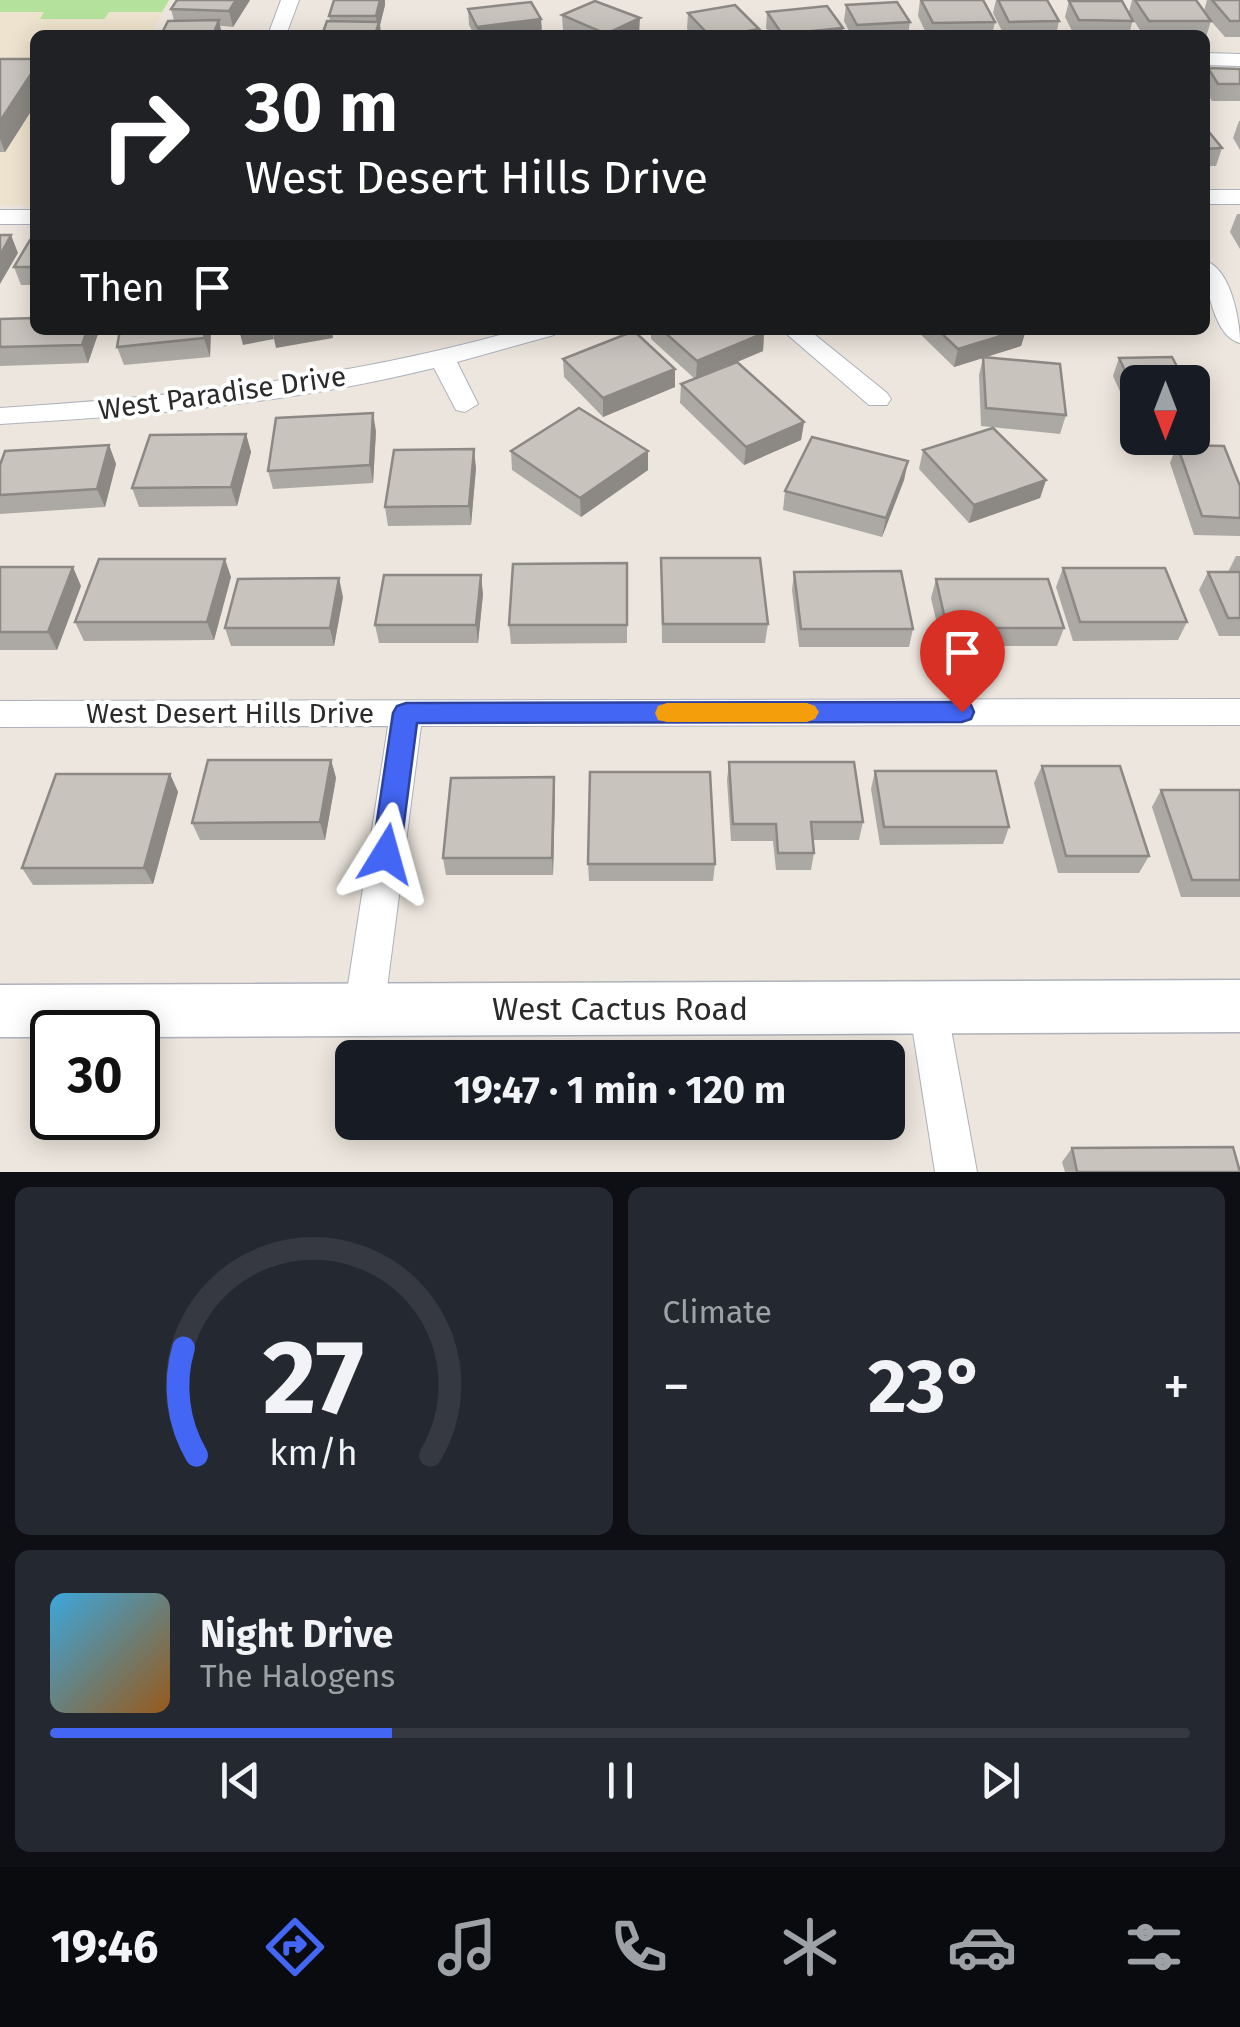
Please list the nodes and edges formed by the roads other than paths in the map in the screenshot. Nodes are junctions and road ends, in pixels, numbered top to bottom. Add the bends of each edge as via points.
1 (290, 0) edge
2 (278, 30) edge
3 (1210, 60) edge
4 (1240, 60) edge
5 (1240, 196) edge
6 (1210, 197) edge
7 (0, 217) edge
8 (30, 217) edge
9 (1210, 278) edge
10 (527, 335) edge
11 (800, 335) edge
12 (1240, 336) edge
13 (442, 358) junction
14 (878, 399) dead end
15 (465, 404) dead end
16 (0, 416) edge
17 (1240, 712) edge
18 (406, 713) junction
19 (0, 714) edge
20 (1240, 1006) edge
21 (928, 1007) junction
22 (364, 1010) junction
23 (0, 1011) edge
24 (956, 1172) edge

1 - 2 street
3 - 4 street
5 - 6 street
7 - 8 street
9 - 12 street
10 - 13 street, West Paradise Drive
11 - 14 street
13 - 15 street
13 - 16 street, West Paradise Drive via 194,402
17 - 18 street, West Desert Hills Drive
18 - 19 street, West Desert Hills Drive
18 - 22 street
20 - 21 main road, West Cactus Road
21 - 22 main road, West Cactus Road
21 - 24 street
22 - 23 main road, West Cactus Road

